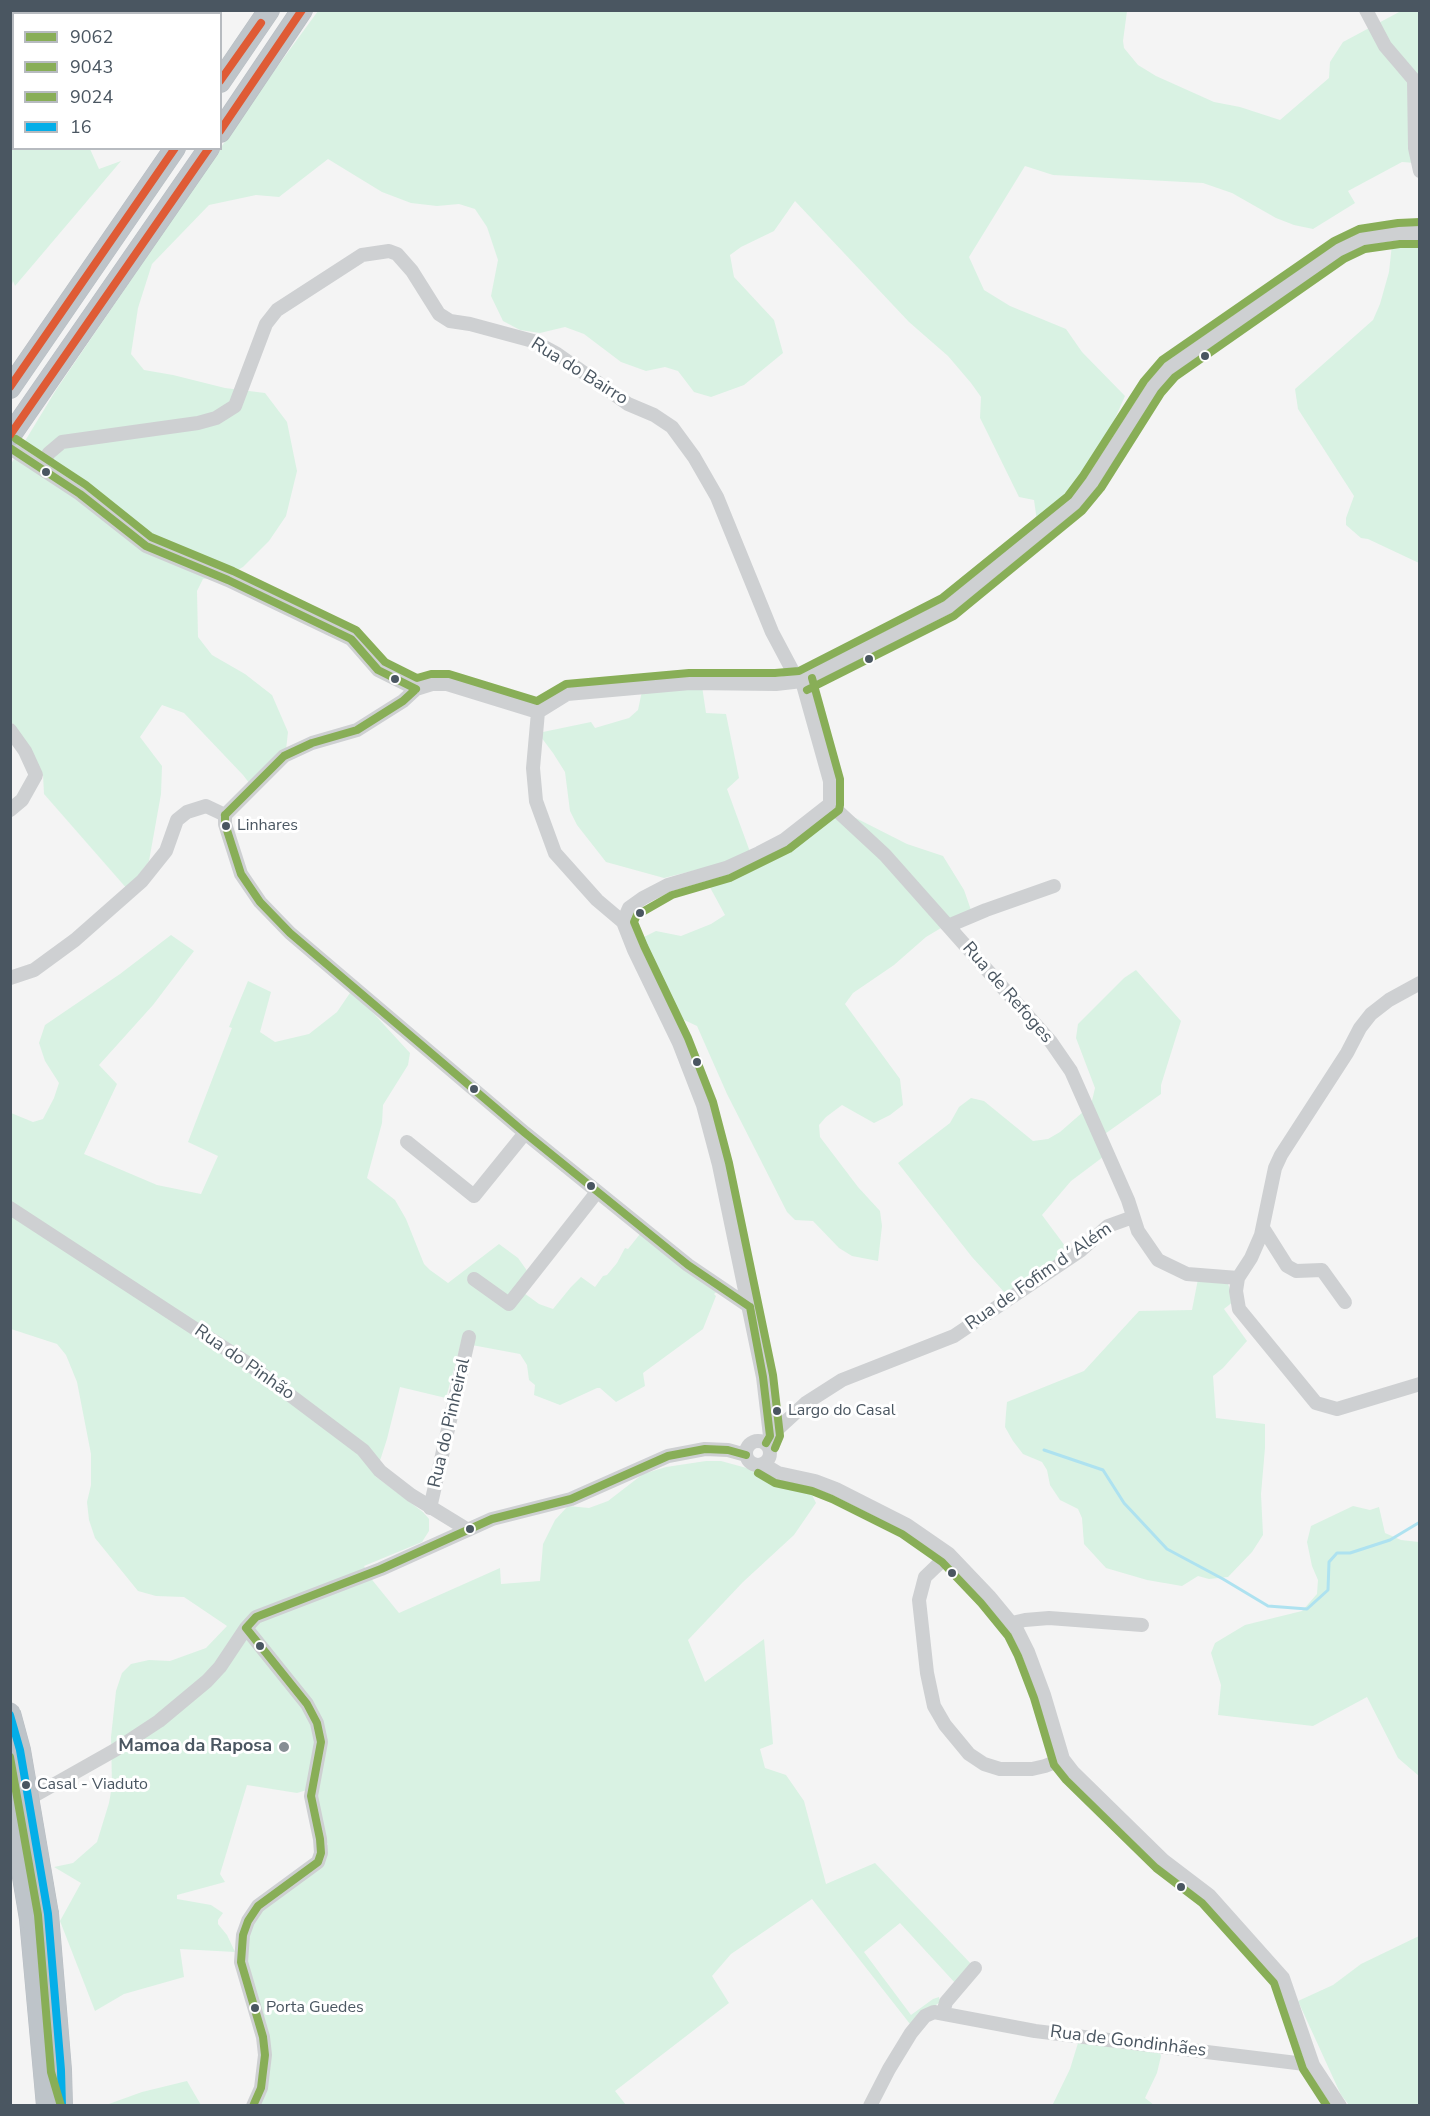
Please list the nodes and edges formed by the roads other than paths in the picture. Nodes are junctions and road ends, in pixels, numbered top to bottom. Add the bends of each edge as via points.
1 (270, 10) edge
2 (302, 10) edge
3 (1366, 10) edge
4 (222, 79) edge
5 (222, 129) edge
6 (173, 150) edge
7 (208, 150) edge
8 (1419, 171) edge
9 (1419, 232) edge
10 (10, 388) edge
11 (10, 436) edge
12 (10, 448) edge
13 (40, 467) junction
14 (800, 681) junction
15 (416, 689) junction
16 (538, 712) junction
17 (10, 730) edge
18 (830, 804) junction
19 (10, 810) edge
20 (225, 814) junction
21 (1054, 886) dead end
22 (623, 922) junction
23 (948, 926) junction
24 (10, 978) edge
25 (1419, 983) edge
26 (525, 1133) junction
27 (407, 1142) dead end
28 (597, 1192) junction
29 (10, 1208) edge
30 (1133, 1217) junction
31 (1263, 1227) junction
32 (1238, 1278) junction
33 (474, 1279) dead end
34 (1345, 1302) dead end
35 (750, 1307) junction
36 (469, 1337) dead end
37 (1419, 1384) edge
38 (768, 1440) junction
39 (746, 1455) junction
40 (763, 1464) junction
41 (430, 1508) junction
42 (468, 1530) junction
43 (949, 1554) junction
44 (1012, 1623) junction
45 (1142, 1625) dead end
46 (246, 1628) junction
47 (10, 1713) edge
48 (1062, 1759) junction
49 (10, 1800) edge
50 (10, 1809) edge
51 (39, 1916) junction
52 (975, 1968) dead end
53 (943, 2013) junction
54 (1313, 2065) junction
55 (61, 2070) junction
56 (47, 2106) edge
57 (62, 2106) edge
58 (72, 2106) edge
59 (253, 2106) edge
60 (870, 2106) edge
61 (1340, 2106) edge

1 - 4 highway
2 - 5 highway
3 - 8 street via 1385,45 1414,80
6 - 10 highway
7 - 11 highway
9 - 14 street via 1362,239 1339,250 1168,369 1075,503 948,607
12 - 13 street
13 - 14 street, Rua do Bairro via 62,442 216,418 235,406 266,324 277,310 362,255 389,251 412,271 439,314 450,321 533,341 628,404 672,427 717,497 772,632
13 - 15 street via 146,546 351,639 378,670
14 - 16 street via 690,683 567,694
14 - 18 street, Rua do Bairro via 830,781
15 - 16 street via 447,684
15 - 20 street via 357,730 284,756
16 - 22 street via 533,768 536,801 555,853 597,900
17 - 19 street via 36,775 22,800
18 - 22 street via 784,840 759,853 642,898 629,908
18 - 23 street, Rua de Refoges via 885,855
20 - 24 street via 206,806 187,812 177,820 166,851 142,881 75,940 34,970
20 - 26 street via 241,874 260,902 290,933
21 - 23 street
22 - 35 street via 680,1043 703,1105
23 - 30 street, Rua de Refoges via 1051,1042 1071,1071
25 - 31 street via 1389,1000 1360,1028 1281,1155
26 - 27 street via 474,1196
26 - 28 street
28 - 33 street via 509,1304
28 - 35 street via 688,1266
29 - 41 street, Rua do Pinhão via 246,1362 363,1450 380,1471
30 - 32 street, Rua de Fofim d´Além via 1158,1260 1186,1274
30 - 38 street, Rua de Fofim d´Além via 1108,1226 1080,1251 954,1336 842,1380 806,1403
31 - 32 street
31 - 34 street via 1287,1266 1296,1271 1323,1270
32 - 37 street via 1239,1309 1316,1403 1337,1409
35 - 38 street via 764,1377
36 - 41 street, Rua do Pinheiral
38 - 39 street via 753,1441 746,1448
38 - 40 street via 770,1456
39 - 40 street via 752,1464
39 - 42 street via 705,1449 668,1456 571,1499 492,1519
40 - 43 street via 778,1473 836,1489 907,1525
41 - 42 street, Rua do Pinhão
42 - 46 street via 381,1569 256,1617
43 - 44 street
43 - 48 street via 925,1577 919,1600 934,1706 969,1754 984,1764 1000,1769 1032,1769
44 - 45 street via 1049,1618
44 - 48 street via 1044,1695
46 - 50 street via 207,1681 159,1720 115,1750
46 - 59 street via 307,1704 321,1742 311,1796 320,1839 318,1862 258,1906 243,1935 241,1962 265,2055 261,2088
47 - 51 highway, bridge via 20,1750
48 - 54 street via 1163,1860 1209,1895 1283,1978
49 - 51 highway, bridge
51 - 55 highway
51 - 56 highway
52 - 53 street via 952,1993
53 - 54 street, Rua de Gondinhães via 1035,2031
53 - 60 street via 925,2016 911,2033
54 - 61 street
55 - 57 highway
55 - 58 highway

